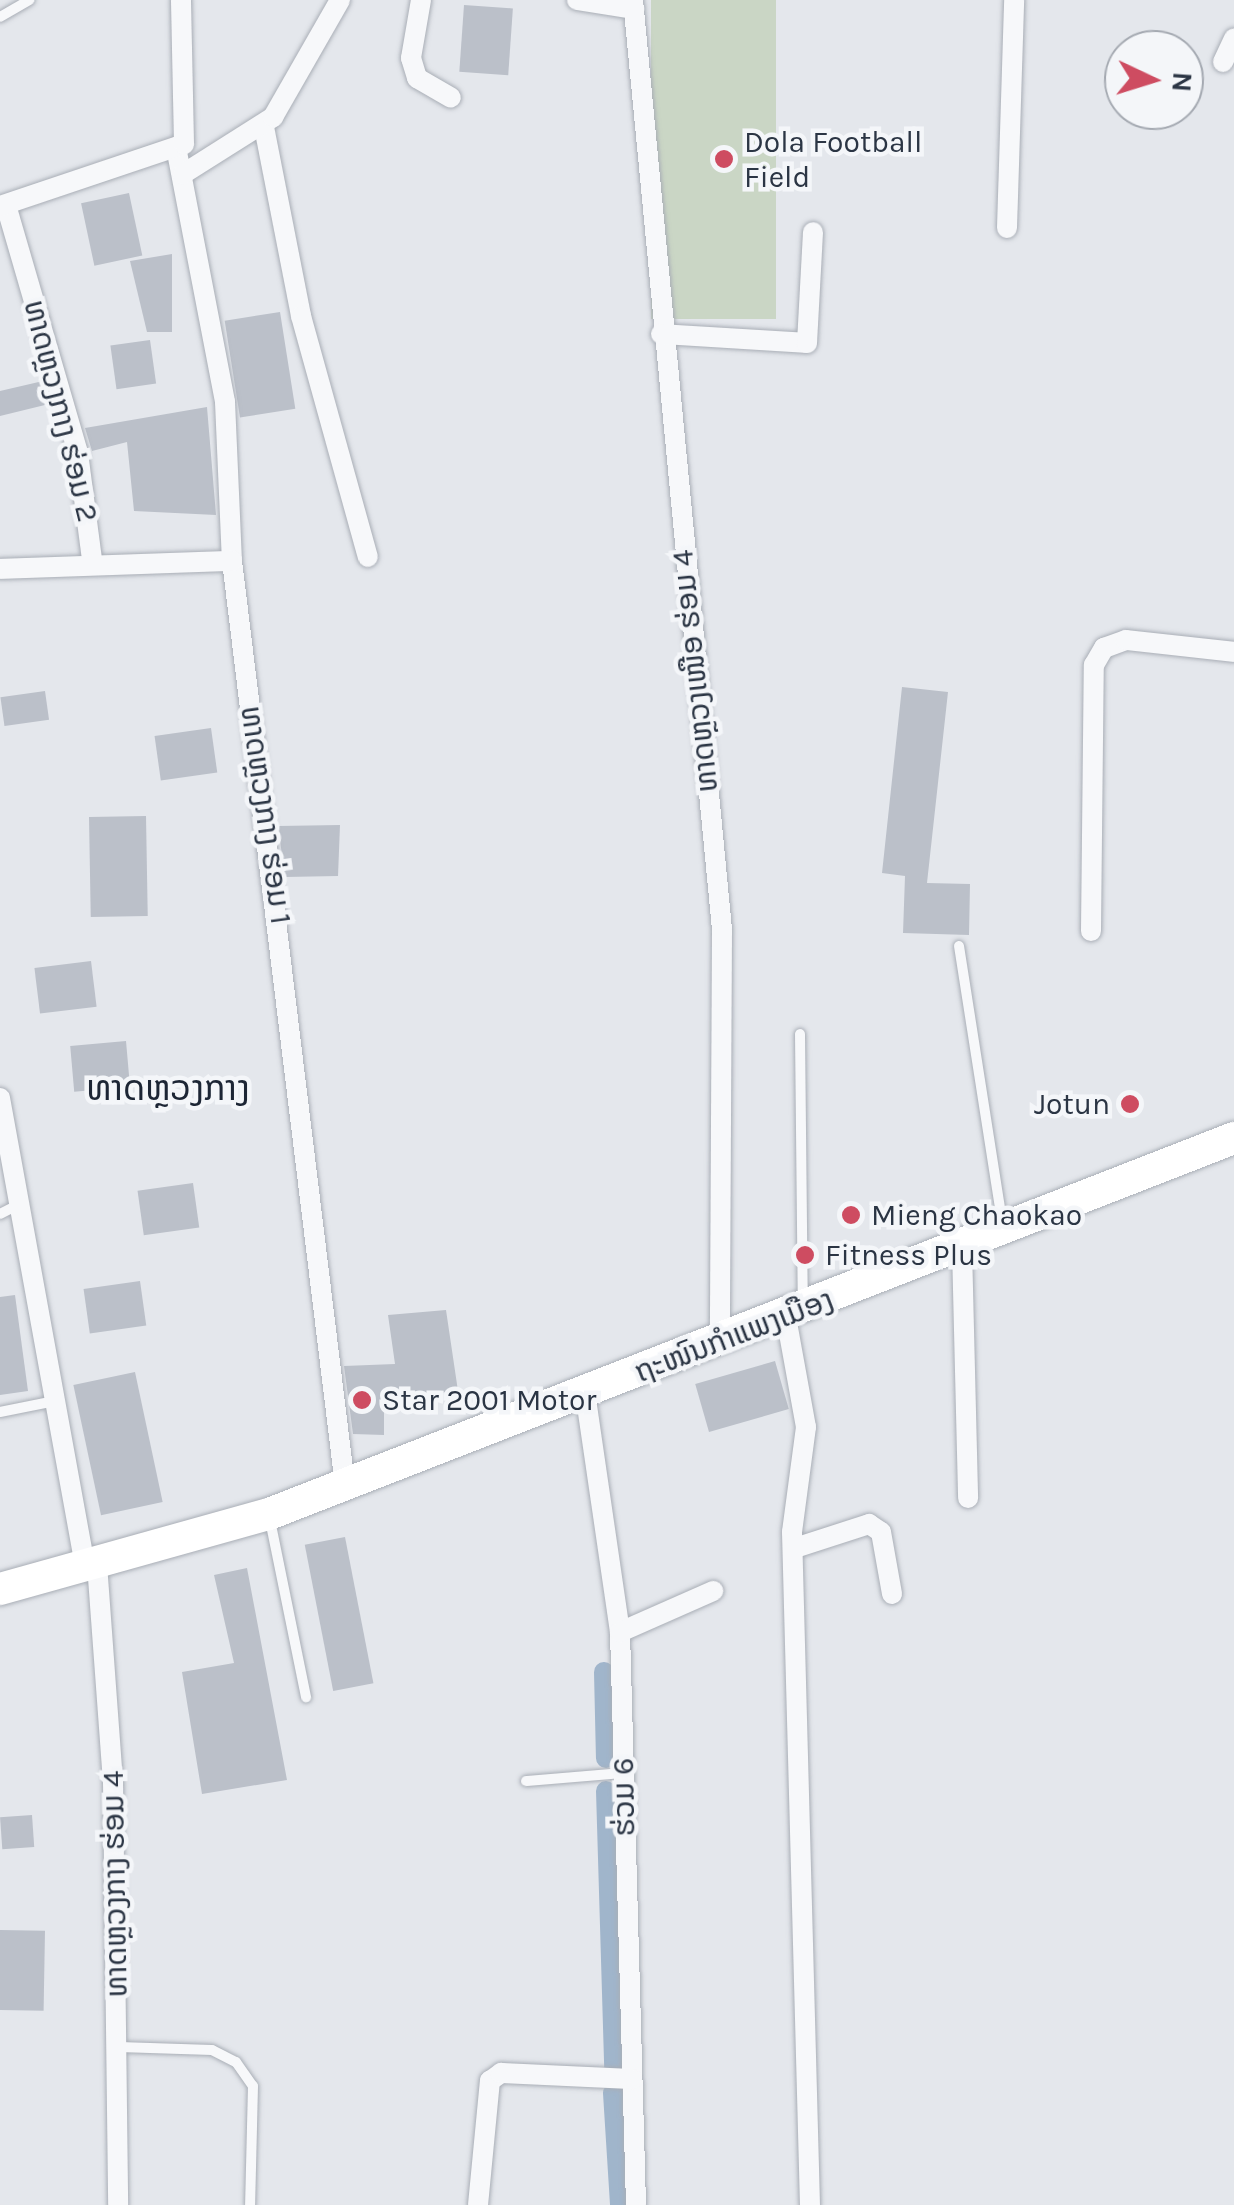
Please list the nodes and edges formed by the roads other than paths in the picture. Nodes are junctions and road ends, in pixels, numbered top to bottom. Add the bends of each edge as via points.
1 (30, 0) edge
2 (182, 0) edge
3 (340, 0) edge
4 (421, 0) edge
5 (577, 0) edge
6 (1014, 0) edge
7 (633, 4) edge
8 (0, 17) edge
9 (1234, 38) edge
10 (1223, 62) dead end
11 (450, 98) dead end
12 (264, 127) junction
13 (176, 147) junction
14 (183, 174) junction
15 (3, 205) edge
16 (1006, 228) dead end
17 (812, 232) dead end
18 (661, 334) junction
19 (368, 557) dead end
20 (92, 560) junction
21 (232, 561) junction
22 (0, 569) edge
23 (1234, 652) edge
24 (1090, 931) dead end
25 (959, 946) dead end
26 (800, 1034) dead end
27 (0, 1098) edge
28 (1234, 1138) edge
29 (10, 1209) edge
30 (1004, 1232) junction
31 (962, 1248) junction
32 (795, 1314) junction
33 (720, 1343) junction
34 (585, 1392) junction
35 (55, 1401) junction
36 (0, 1412) edge
37 (344, 1486) junction
38 (968, 1498) dead end
39 (269, 1514) junction
40 (794, 1548) junction
41 (91, 1566) junction
42 (0, 1589) edge
43 (713, 1591) dead end
44 (892, 1594) dead end
45 (620, 1632) junction
46 (306, 1697) dead end
47 (624, 1773) junction
48 (526, 1781) dead end
49 (119, 2046) junction
50 (632, 2078) junction
51 (118, 2205) edge
52 (250, 2205) edge
53 (478, 2205) edge
54 (636, 2205) edge
55 (810, 2205) edge

1 - 8 lane
2 - 13 street via 190,130
3 - 12 street via 315,57
4 - 11 street via 410,58 417,78
5 - 7 street
6 - 16 street
7 - 18 street, ທາດຫຼວງເໜືອ ຮ່ອມ 4
9 - 10 street
12 - 14 street
12 - 19 street via 301,316
13 - 14 street, ທາດຫຼວງກາງ ຮ່ອມ 1
13 - 15 street
14 - 21 street, ທາດຫຼວງກາງ ຮ່ອມ 1 via 224,402
15 - 20 street, ທາດຫຼວງກາງ ຮ່ອມ 2 via 78,452
17 - 18 street via 808,344
18 - 33 street, ທາດຫຼວງເໜືອ ຮ່ອມ 4 via 724,980
20 - 21 street
20 - 22 street
21 - 37 street, ທາດຫຼວງກາງ ຮ່ອມ 1
23 - 24 street via 1126,640 1104,648 1094,665
25 - 30 lane
26 - 32 lane
27 - 29 street, ທາດຫຼວງກາງ ຮ່ອມ 4
28 - 30 main road, ຖະໜົນກຳແພງເມືອງ
29 - 35 street, ທາດຫຼວງກາງ ຮ່ອມ 4
30 - 31 main road, ຖະໜົນກຳແພງເມືອງ
31 - 32 main road, ຖະໜົນກຳແພງເມືອງ
31 - 38 street
32 - 33 main road, ຖະໜົນກຳແພງເມືອງ
32 - 40 street via 806,1427
33 - 34 main road, ຖະໜົນກຳແພງເມືອງ
34 - 37 main road, ຖະໜົນກຳແພງເມືອງ
34 - 45 street, ຮ່ວມ 6
35 - 36 lane
35 - 41 street, ທາດຫຼວງກາງ ຮ່ອມ 4
37 - 39 main road, ຖະໜົນກຳແພງເມືອງ
39 - 41 main road, ຖະໜົນກຳແພງເມືອງ
39 - 46 lane
40 - 44 street via 870,1524 881,1532
40 - 55 street
41 - 42 main road, ຖະໜົນກຳແພງເມືອງ
41 - 49 street, ທາດຫຼວງກາງ ຮ່ອມ 4
43 - 45 street
45 - 47 street, ຮ່ວມ 6
47 - 48 lane
47 - 50 street, ຮ່ວມ 6
49 - 51 street, ທາດຫຼວງກາງ ຮ່ອມ 4
49 - 52 lane via 212,2050 236,2062 253,2086
50 - 53 street via 501,2073 490,2081
50 - 54 street, ຮ່ວມ 6

